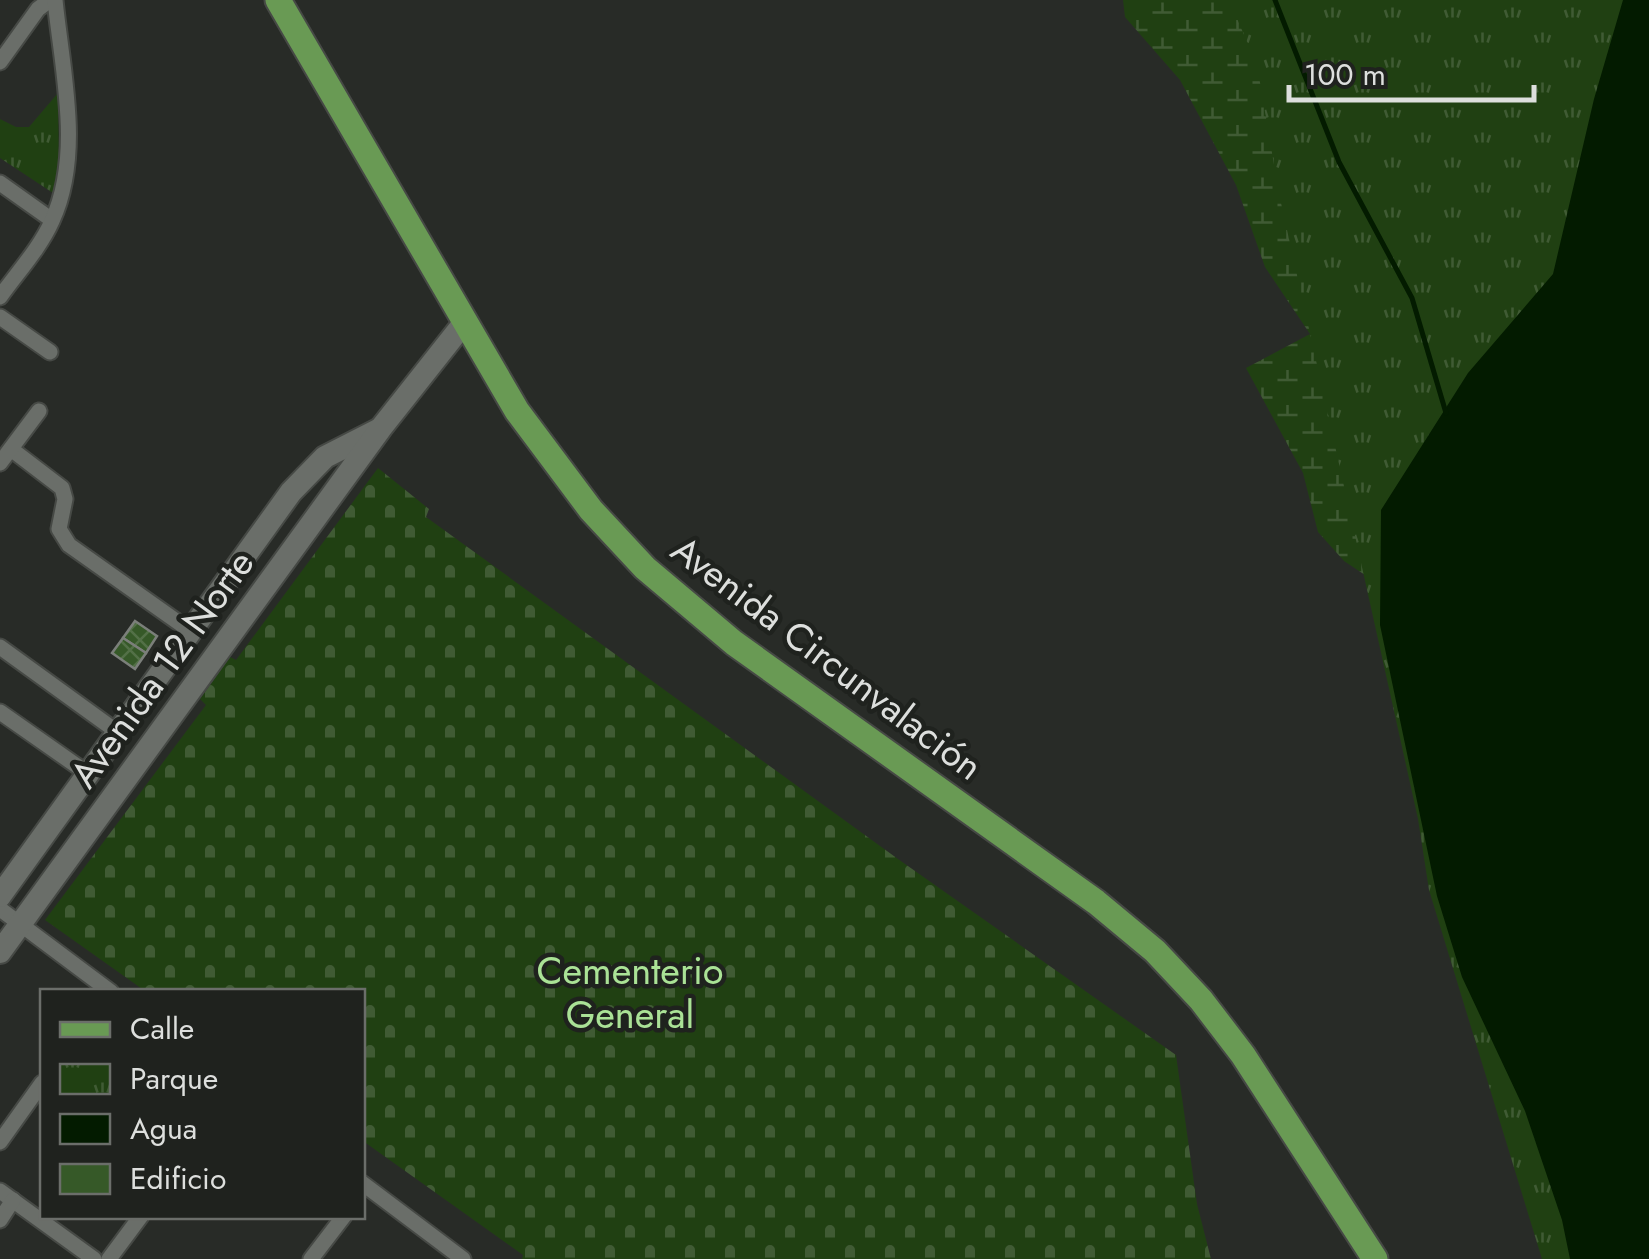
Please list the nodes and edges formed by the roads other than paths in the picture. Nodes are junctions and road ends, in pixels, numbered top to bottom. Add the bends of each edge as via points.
1 (53, 0) edge
2 (278, 0) edge
3 (0, 62) edge
4 (0, 184) edge
5 (52, 220) junction
6 (0, 297) edge
7 (0, 316) edge
8 (464, 323) junction
9 (50, 352) dead end
10 (39, 410) dead end
11 (381, 428) junction
12 (11, 449) junction
13 (0, 463) edge
14 (226, 579) junction
15 (255, 601) junction
16 (189, 630) junction
17 (0, 647) edge
18 (0, 712) edge
19 (116, 731) junction
20 (87, 773) junction
21 (0, 896) edge
22 (0, 910) edge
23 (20, 924) junction
24 (0, 952) edge
25 (106, 989) edge
26 (40, 1085) edge
27 (0, 1142) edge
28 (365, 1189) edge
29 (7, 1196) edge
30 (140, 1219) edge
31 (342, 1219) edge
32 (0, 1220) edge
33 (94, 1259) edge
34 (109, 1259) edge
35 (311, 1259) edge
36 (463, 1259) edge
37 (1375, 1259) edge

1 - 3 street via 38,9
1 - 5 street via 68,130
2 - 8 main road, Avenida Circunvalación
4 - 5 street
5 - 6 street
7 - 9 street
8 - 11 main road, Avenida 12 Norte
8 - 37 main road, Avenida Circunvalación via 540,446 645,568 734,643 1096,902 1178,974 1263,1084
10 - 12 street
11 - 14 main road, Avenida 12 Norte via 313,467
11 - 15 main road, Avenida 12 Norte
12 - 13 street
12 - 16 street via 62,488 60,529 69,546
14 - 15 main road
14 - 16 main road, Avenida 12 Norte
15 - 23 main road, Avenida 12 Norte
16 - 19 main road, Avenida 12 Norte
17 - 19 street
18 - 20 street
19 - 20 main road, Avenida 12 Norte
20 - 21 main road, Avenida 12 Norte
22 - 23 street
23 - 24 main road, Avenida 12 Norte
23 - 25 street
26 - 27 street
28 - 36 street
29 - 32 street
29 - 33 street
30 - 34 street
31 - 35 street

